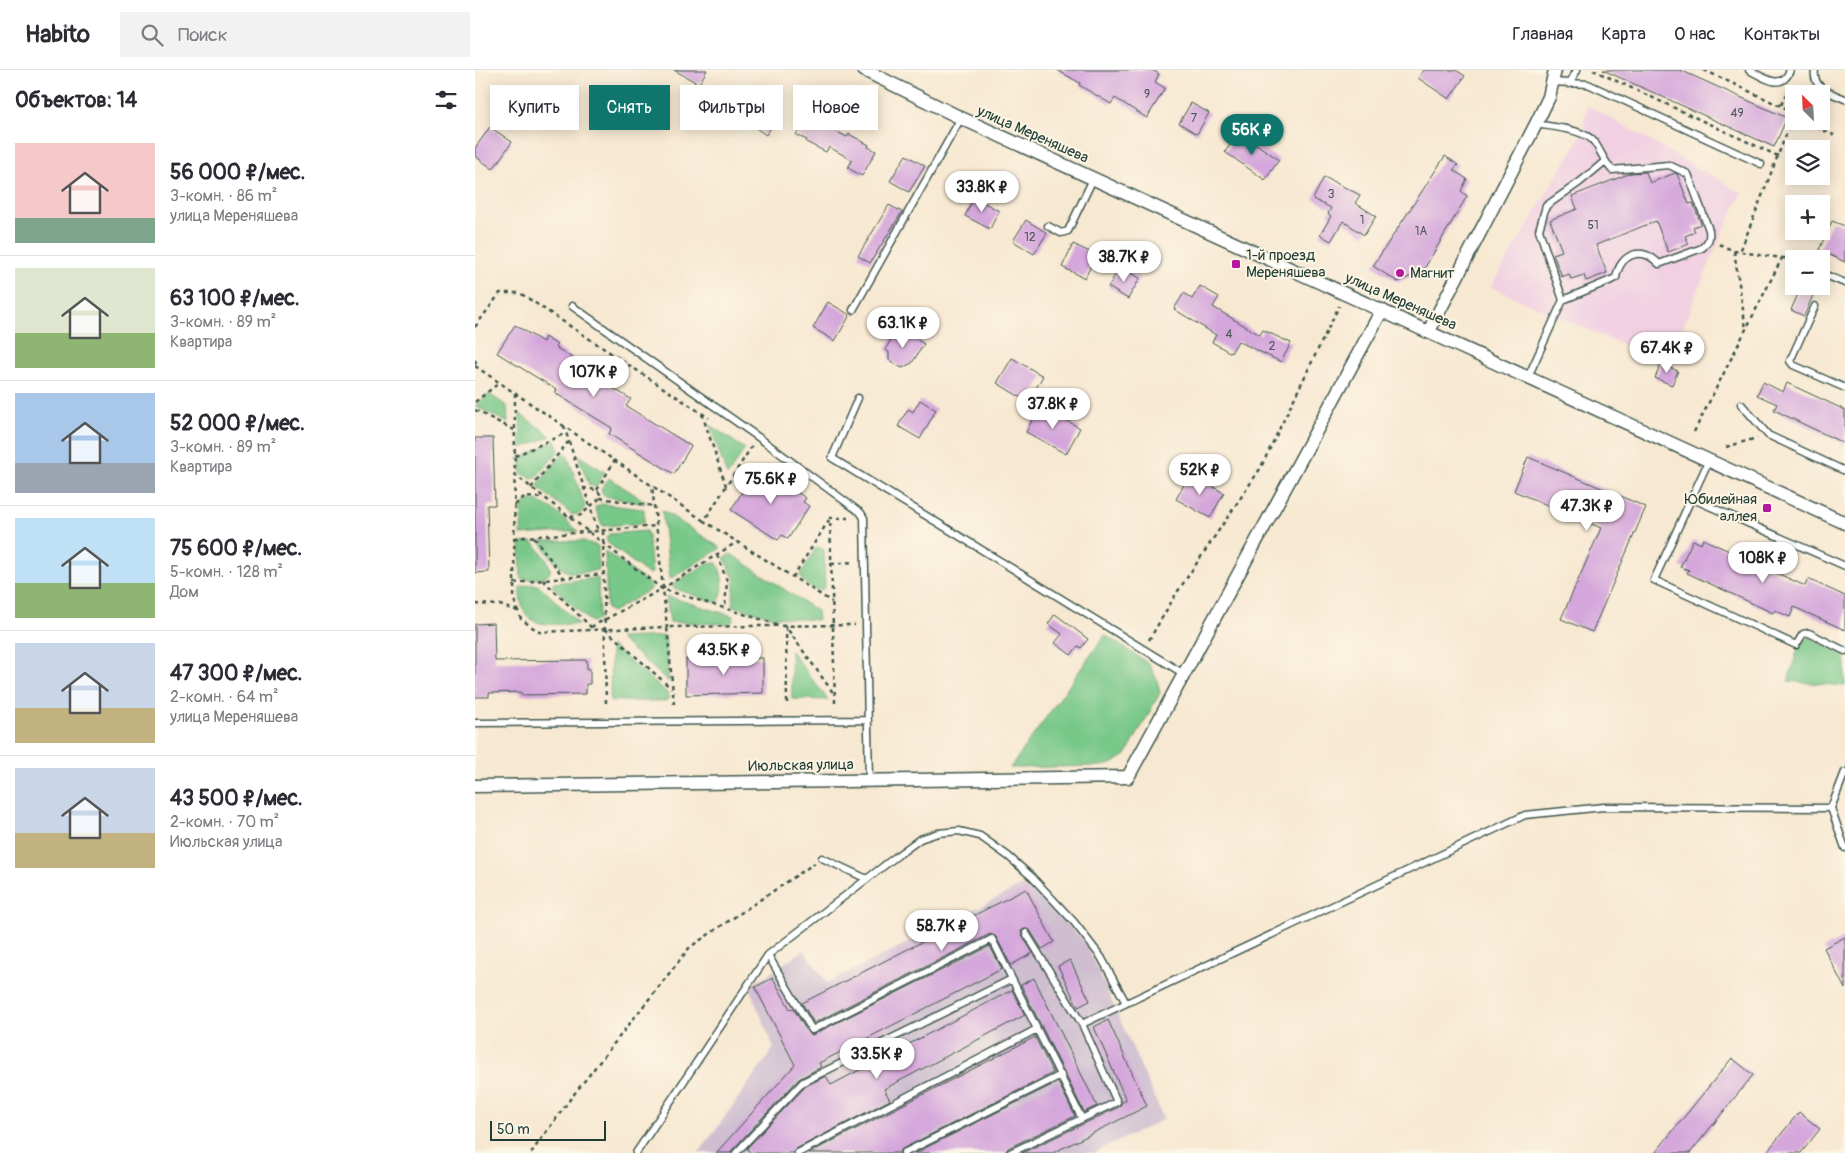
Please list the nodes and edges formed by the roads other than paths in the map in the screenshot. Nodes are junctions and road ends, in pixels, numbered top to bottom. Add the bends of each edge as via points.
1 (864, 70) edge
2 (1577, 70) edge
3 (1749, 70) edge
4 (1790, 70) edge
5 (1815, 70) edge
6 (1553, 76) edge
7 (1569, 84) junction
8 (1845, 99) edge
9 (961, 118) junction
10 (1536, 124) junction
11 (1604, 162) junction
12 (1761, 164) dead end
13 (1093, 179) junction
14 (1048, 226) dead end
15 (1830, 277) edge
16 (1845, 283) edge
17 (1563, 300) junction
18 (572, 306) dead end
19 (1815, 306) dead end
20 (853, 310) dead end
21 (1382, 310) junction
22 (1429, 331) junction
23 (1528, 377) junction
24 (1845, 388) edge
25 (858, 398) dead end
26 (1741, 404) dead end
27 (1709, 460) junction
28 (1845, 471) edge
29 (1693, 499) junction
30 (1845, 523) edge
31 (1845, 566) edge
32 (1845, 651) edge
33 (1185, 674) junction
34 (868, 720) junction
35 (475, 723) edge
36 (1845, 772) edge
37 (869, 781) junction
38 (475, 786) edge
39 (1831, 808) junction
40 (1845, 848) edge
41 (822, 858) road end
42 (867, 879) junction
43 (1026, 932) dead end
44 (768, 955) junction
45 (1012, 979) junction
46 (1126, 1003) junction
47 (1081, 1024) junction
48 (1037, 1029) junction
49 (1061, 1075) junction
50 (1082, 1119) junction
51 (636, 1153) edge
52 (736, 1153) edge
53 (798, 1153) edge
54 (904, 1153) edge
55 (1010, 1153) edge

1 - 9 street, улица Мереняшева
2 - 7 lane
3 - 4 lane via 1775,82 1782,81
5 - 8 lane via 1814,78 1819,87
6 - 7 lane
6 - 10 street via 1549,97
7 - 12 lane via 1588,84
9 - 13 street, улица Мереняшева
9 - 20 lane
10 - 11 lane via 1582,133 1594,142
10 - 22 street
11 - 17 lane via 1546,206 1539,230
11 - 17 lane via 1612,170 1669,165 1688,174 1710,237 1702,248 1659,264 1645,254 1634,254 1623,260 1617,278
13 - 14 lane via 1068,231 1061,233
13 - 21 street, улица Мереняшева
15 - 16 lane
17 - 23 lane
18 - 34 lane via 860,511 866,562
19 - 24 lane via 1790,361
21 - 22 street, улица Мереняшева
21 - 33 street
22 - 23 street, улица Мереняшева
23 - 27 street, улица Мереняшева
25 - 33 lane via 832,458
26 - 28 lane via 1768,435
27 - 29 lane
27 - 30 street, улица Мереняшева
29 - 31 lane
29 - 32 lane via 1654,580 1796,646 1803,634 1809,633
33 - 37 street, Июльская улица via 1128,778
34 - 35 lane
34 - 37 lane
36 - 39 lane
37 - 38 street, Июльская улица
39 - 40 lane
39 - 46 lane via 1604,807 1525,815
41 - 42 lane
42 - 44 lane
42 - 46 lane via 921,839 959,831 980,836 1032,877 1074,922 1101,957
43 - 47 lane
44 - 45 lane via 812,1030 992,939
44 - 51 lane
45 - 48 lane
45 - 52 lane via 803,1082
46 - 47 lane
47 - 50 lane via 1117,1102
48 - 49 lane
48 - 53 lane
49 - 50 lane
49 - 54 lane
50 - 55 lane

